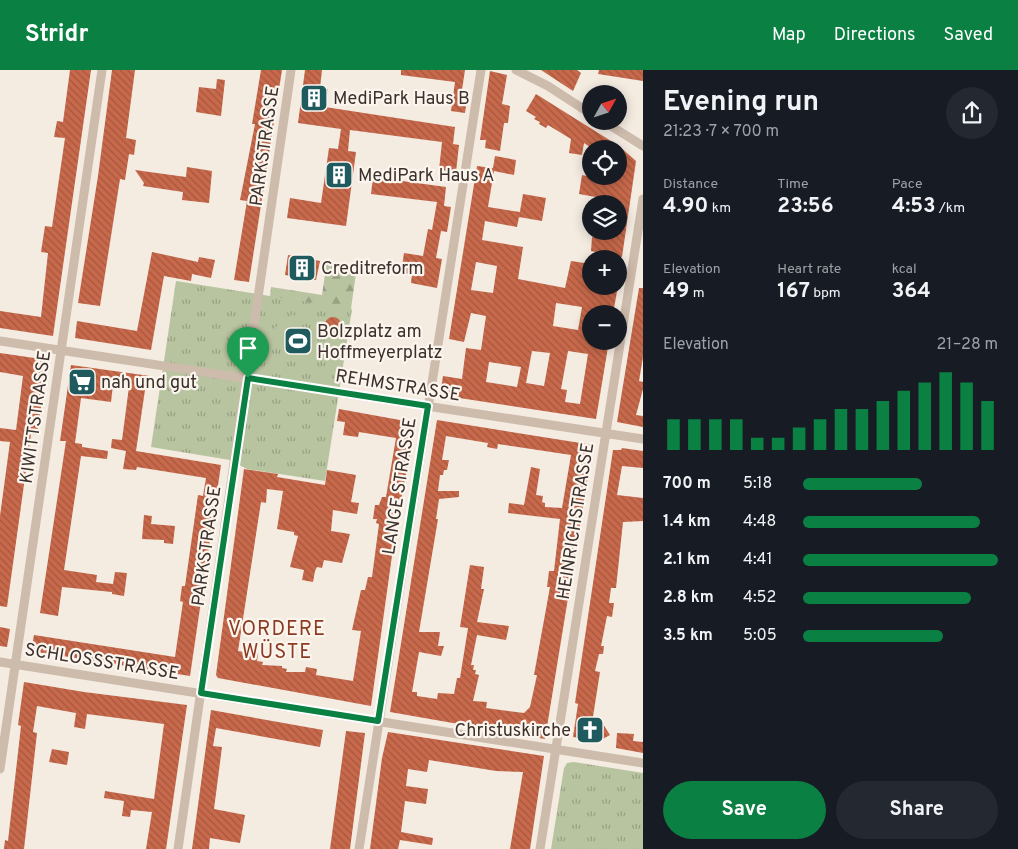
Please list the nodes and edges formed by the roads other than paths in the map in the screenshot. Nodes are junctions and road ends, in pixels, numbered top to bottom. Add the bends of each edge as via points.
1 (102, 70) edge
2 (291, 70) edge
3 (481, 70) edge
4 (516, 70) edge
5 (582, 108) edge
6 (617, 130) edge
7 (643, 146) edge
8 (643, 199) edge
9 (0, 341) edge
10 (61, 350) junction
11 (248, 378) junction
12 (428, 406) junction
13 (605, 434) junction
14 (643, 439) edge
15 (0, 662) edge
16 (15, 665) junction
17 (201, 693) junction
18 (378, 721) junction
19 (556, 750) junction
20 (643, 763) edge
21 (0, 769) edge
22 (178, 849) edge
23 (359, 849) edge
24 (540, 849) edge

1 - 10 street, KIWITTSTRASSE
2 - 11 street, PARKSTRASSE
3 - 12 street, LANGE STRASSE
4 - 5 street
6 - 7 street
8 - 13 street, HEINRICHSTRASSE
9 - 10 street, REHMSTRASSE
10 - 11 street, REHMSTRASSE
10 - 16 street, KIWITTSTRASSE
11 - 12 street, REHMSTRASSE
11 - 17 street, PARKSTRASSE
12 - 13 street, REHMSTRASSE
12 - 18 street, LANGE STRASSE
13 - 14 street, REHMSTRASSE
13 - 19 street, HEINRICHSTRASSE
15 - 16 street, SCHLOSSSTRASSE
16 - 17 street, SCHLOSSSTRASSE
16 - 21 street, KIWITTSTRASSE
17 - 18 street, SCHLOSSSTRASSE
17 - 22 street, PARKSTRASSE
18 - 19 street, SCHLOSSSTRASSE
18 - 23 street, LANGE STRASSE
19 - 20 street, SCHLOSSSTRASSE
19 - 24 street, HEINRICHSTRASSE

